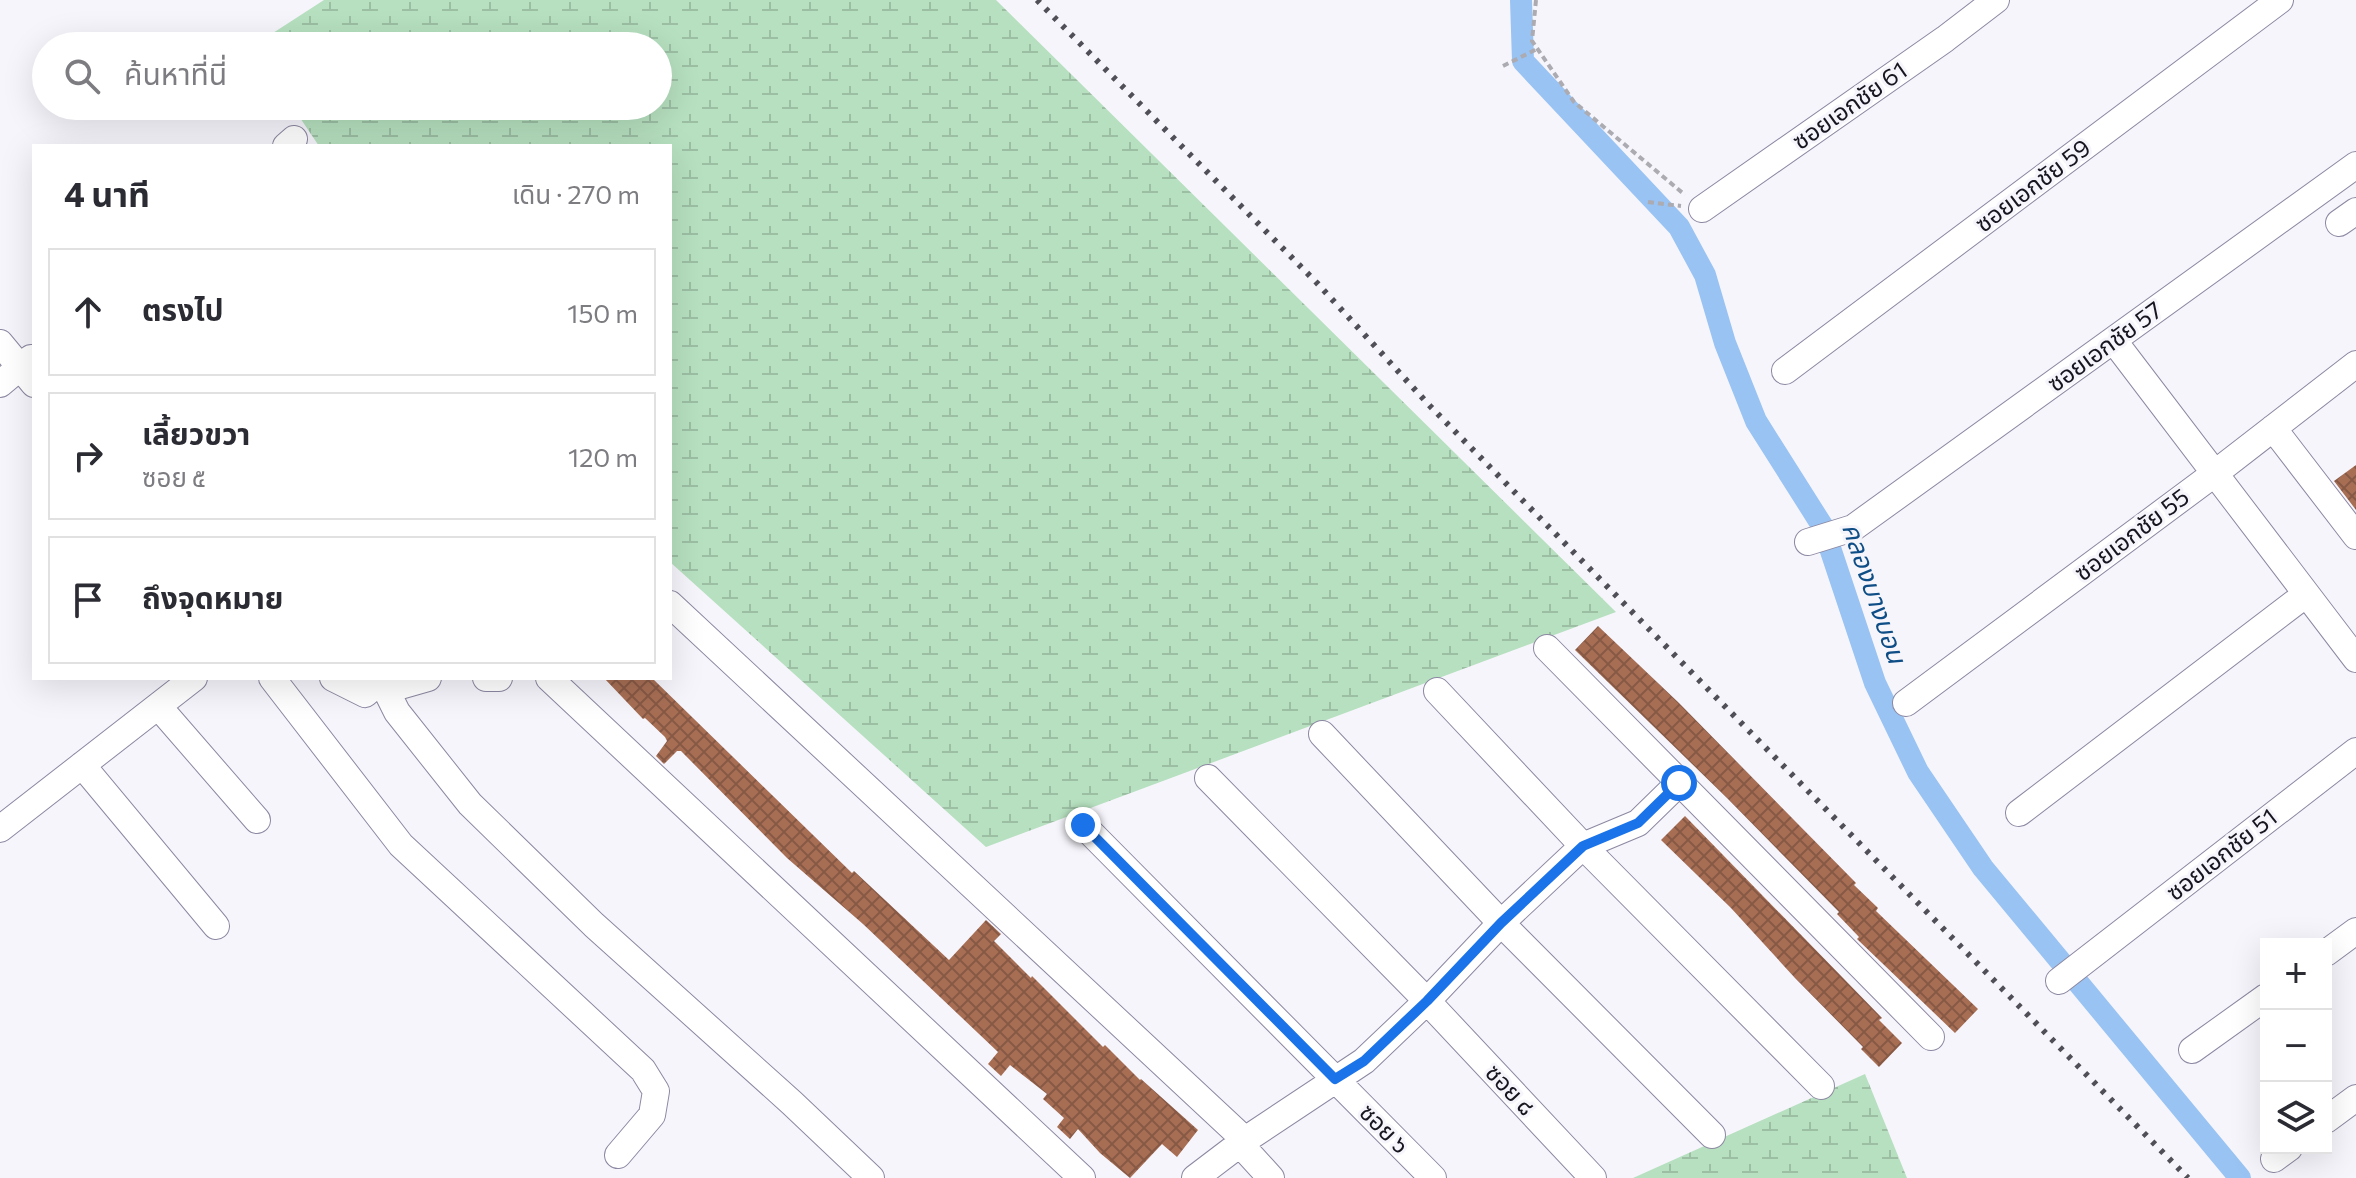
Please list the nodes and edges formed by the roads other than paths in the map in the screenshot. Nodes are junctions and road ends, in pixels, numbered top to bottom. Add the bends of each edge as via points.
1 (1996, 0) edge
2 (2280, 0) edge
3 (2356, 165) edge
4 (1702, 209) road end
5 (2114, 341) junction
6 (0, 343) edge
7 (2356, 364) edge
8 (1785, 371) dead end
9 (22, 373) edge
10 (2273, 428) junction
11 (2214, 474) junction
12 (2356, 536) edge
13 (1808, 542) dead end
14 (2305, 595) junction
15 (672, 606) edge
16 (1547, 648) dead end
17 (2356, 659) edge
18 (191, 680) edge
19 (274, 680) edge
20 (337, 680) edge
21 (380, 680) edge
22 (381, 680) edge
23 (384, 680) edge
24 (421, 680) edge
25 (551, 680) edge
26 (1437, 691) dead end
27 (1906, 703) dead end
28 (158, 706) junction
29 (1322, 734) dead end
30 (2356, 751) edge
31 (82, 765) junction
32 (1208, 778) dead end
33 (1679, 783) junction
34 (2019, 813) dead end
35 (257, 820) dead end
36 (1083, 825) dead end
37 (0, 829) edge
38 (1583, 846) junction
39 (1501, 923) junction
40 (216, 926) dead end
41 (2356, 931) edge
42 (2332, 949) edge
43 (2059, 981) dead end
44 (1427, 1001) junction
45 (2260, 1001) edge
46 (1931, 1037) dead end
47 (2192, 1050) dead end
48 (1335, 1079) junction
49 (1821, 1086) dead end
50 (2356, 1098) edge
51 (2332, 1116) edge
52 (1712, 1135) dead end
53 (1243, 1142) junction
54 (618, 1155) dead end
55 (871, 1178) edge
56 (1082, 1178) edge
57 (1195, 1178) edge
58 (1271, 1178) edge
59 (1433, 1178) edge
60 (1593, 1178) edge

1 - 4 street, ซอยเอกชัย 61
2 - 8 street, ซอยเอกชัย 59
3 - 5 street, ซอยเอกชัย 57
5 - 11 street
5 - 13 street, ซอยเอกชัย 57 via 1853,528
6 - 9 street
7 - 10 street, ซอยเอกชัย 55
10 - 11 street, ซอยเอกชัย 55
10 - 12 street
11 - 14 street
11 - 27 street, ซอยเอกชัย 55
14 - 17 street
14 - 34 street
15 - 53 street
16 - 33 street
18 - 28 street
19 - 54 street via 401,845 643,1070 656,1091 652,1115
20 - 21 street via 365,694
22 - 55 street via 397,712 470,804
23 - 24 street via 400,686
25 - 56 street
26 - 38 street
28 - 31 street
28 - 35 street
29 - 39 street
30 - 43 street, ซอยเอกชัย 51
31 - 37 street
31 - 40 street
32 - 44 street, ซอย ๘
33 - 38 street via 1638,823
33 - 46 street
36 - 48 street, ซอย ๖
38 - 39 street
38 - 49 street
39 - 44 street
39 - 52 street
41 - 42 street
44 - 48 street via 1364,1061
44 - 60 street, ซอย ๘
45 - 47 street
48 - 53 street
48 - 59 street, ซอย ๖
50 - 51 street
53 - 57 street
53 - 58 street

